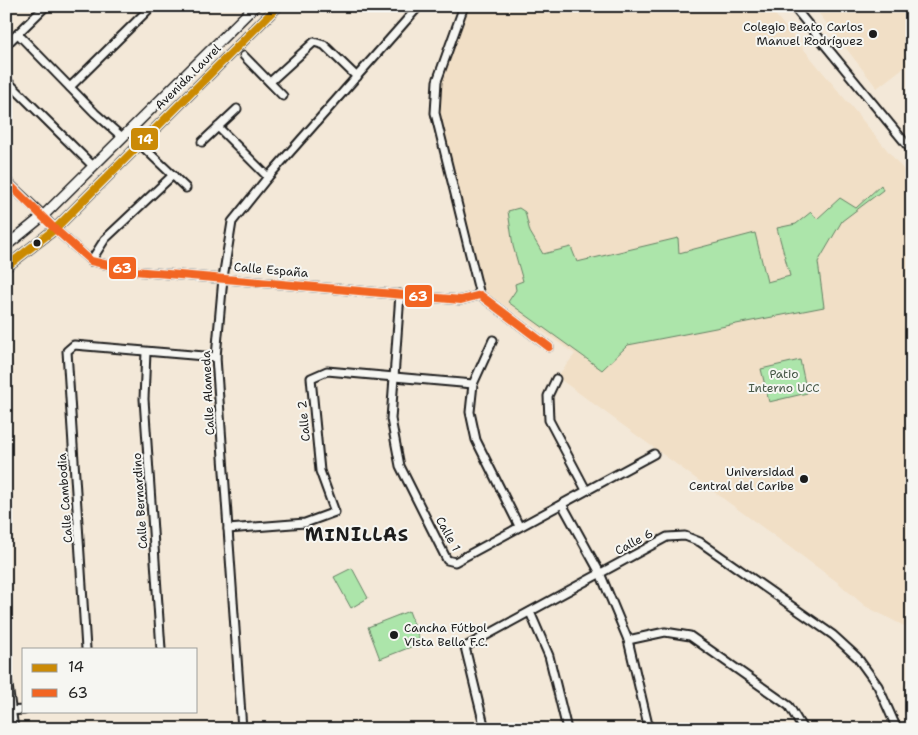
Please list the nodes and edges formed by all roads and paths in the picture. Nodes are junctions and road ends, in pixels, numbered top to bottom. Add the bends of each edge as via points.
1 (46, 6) edge
2 (152, 6) edge
3 (254, 6) edge
4 (278, 6) edge
5 (419, 6) edge
6 (464, 6) edge
7 (794, 6) edge
8 (18, 34) junction
9 (6, 45) edge
10 (244, 56) dead end
11 (356, 77) junction
12 (6, 80) edge
13 (270, 82) junction
14 (70, 87) junction
15 (283, 96) dead end
16 (237, 109) dead end
17 (218, 127) junction
18 (122, 136) junction
19 (202, 142) dead end
20 (139, 143) junction
21 (912, 151) edge
22 (93, 166) junction
23 (173, 175) junction
24 (268, 177) junction
25 (6, 181) edge
26 (186, 188) dead end
27 (43, 216) junction
28 (55, 229) junction
29 (6, 246) edge
30 (91, 261) junction
31 (6, 267) edge
32 (223, 278) junction
33 (400, 294) junction
34 (480, 295) junction
35 (493, 340) dead end
36 (549, 347) dead end
37 (146, 352) junction
38 (216, 357) junction
39 (393, 377) junction
40 (556, 380) dead end
41 (473, 384) junction
42 (654, 454) dead end
43 (586, 490) junction
44 (562, 504) junction
45 (519, 526) junction
46 (228, 529) junction
47 (600, 573) junction
48 (530, 612) junction
49 (628, 640) junction
50 (86, 648) edge
51 (161, 648) edge
52 (6, 671) edge
53 (22, 710) edge
54 (9, 711) edge
55 (14, 729) edge
56 (242, 729) edge
57 (396, 729) edge
58 (403, 729) edge
59 (484, 729) edge
60 (567, 729) edge
61 (649, 729) edge
62 (803, 729) edge
63 (897, 729) edge

1 - 8 street
2 - 14 street
3 - 18 street, Avenida Laurel
4 - 20 street, Avenida Laurel
5 - 11 street, Calle Alameda
6 - 34 street via 436,81 435,113
7 - 21 street
8 - 9 street
8 - 14 street
10 - 13 street
11 - 13 street via 324,45 314,42
11 - 24 street, Calle Alameda
12 - 22 street
13 - 15 street
14 - 18 street
16 - 17 street
17 - 19 street
17 - 24 street
18 - 22 street, Avenida Laurel
20 - 23 street
20 - 28 street, Avenida Laurel
22 - 27 street, Avenida Laurel
23 - 26 street
23 - 30 street via 105,239
24 - 32 street, Calle Alameda via 232,222
25 - 27 street, Calle España
27 - 28 street, Calle España
27 - 29 street, Avenida Laurel
28 - 30 street, Calle España
28 - 31 street, Avenida Laurel
30 - 32 street, Calle España via 134,271
32 - 33 street, Calle España
32 - 38 street, Calle Alameda
33 - 34 street, Calle España via 461,300
33 - 39 street, Calle 1
34 - 36 street
35 - 41 street
37 - 38 street
37 - 50 street, Calle Cambodia via 74,345 67,351
37 - 51 street, Calle Bernardino via 144,399
38 - 46 street, Calle Alameda
39 - 41 street
39 - 45 street, Calle 1 via 391,419 400,466 447,560 455,562
39 - 46 street, Calle 2 via 327,371 311,378 320,471 335,512 305,523
40 - 43 street via 548,396 549,420
41 - 45 street via 470,412 476,440
42 - 43 street, Calle 1
43 - 44 street, Calle 1
44 - 45 street, Calle 1
44 - 47 street
46 - 56 street, Calle Alameda
47 - 48 street, Calle 6
47 - 49 street
47 - 63 street, Calle 6 via 667,537 685,536 700,542 839,640 857,657 878,686
48 - 59 street, Calle 6 via 465,647
48 - 60 street via 549,656
49 - 61 street
49 - 62 street via 665,632 690,636 789,706
52 - 54 street
53 - 54 street
54 - 55 street
57 - 58 street

